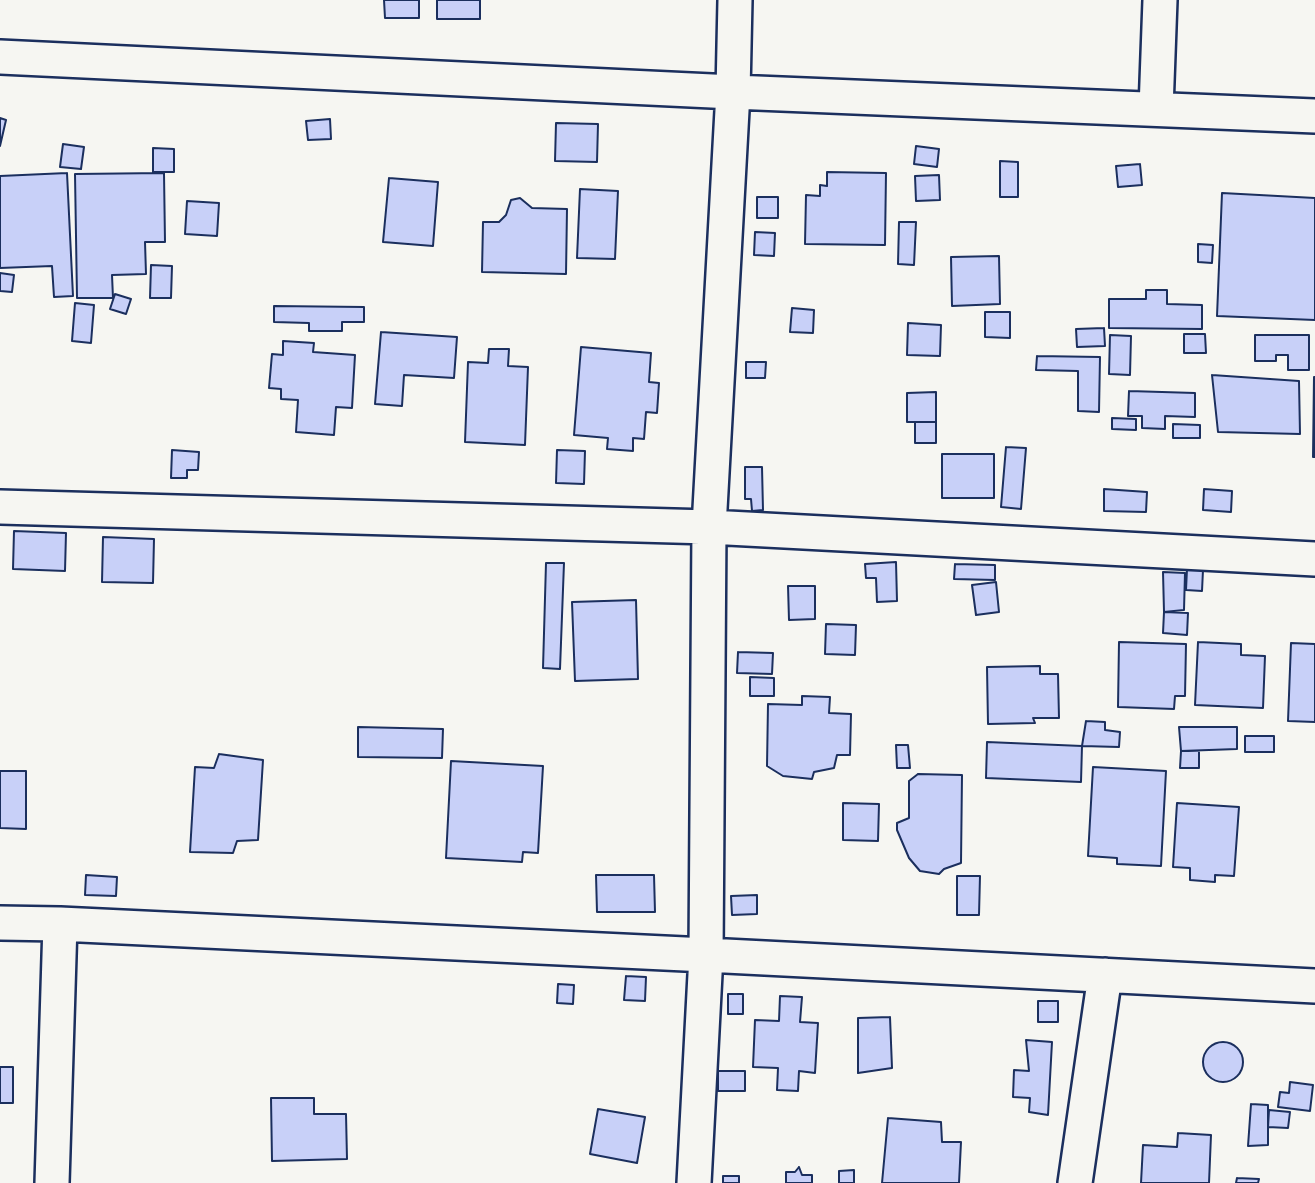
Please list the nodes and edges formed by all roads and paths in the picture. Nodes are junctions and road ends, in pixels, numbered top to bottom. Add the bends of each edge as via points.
1 (735, 0) edge
2 (1160, 0) edge
3 (0, 57) edge
4 (733, 92) junction
5 (1156, 109) junction
6 (1315, 116) edge
7 (0, 507) edge
8 (709, 527) junction
9 (1315, 559) edge
10 (0, 923) edge
11 (60, 924) junction
12 (706, 955) junction
13 (1105, 975) junction
14 (1315, 986) edge
15 (52, 1183) edge
16 (694, 1183) edge
17 (1075, 1183) edge

1 - 4 street
2 - 5 street
3 - 4 street
4 - 5 street
4 - 8 street
5 - 6 street
7 - 8 street
8 - 9 street
8 - 12 street
10 - 11 street
11 - 12 street
11 - 15 street
12 - 13 street
12 - 16 street
13 - 14 street
13 - 17 street

